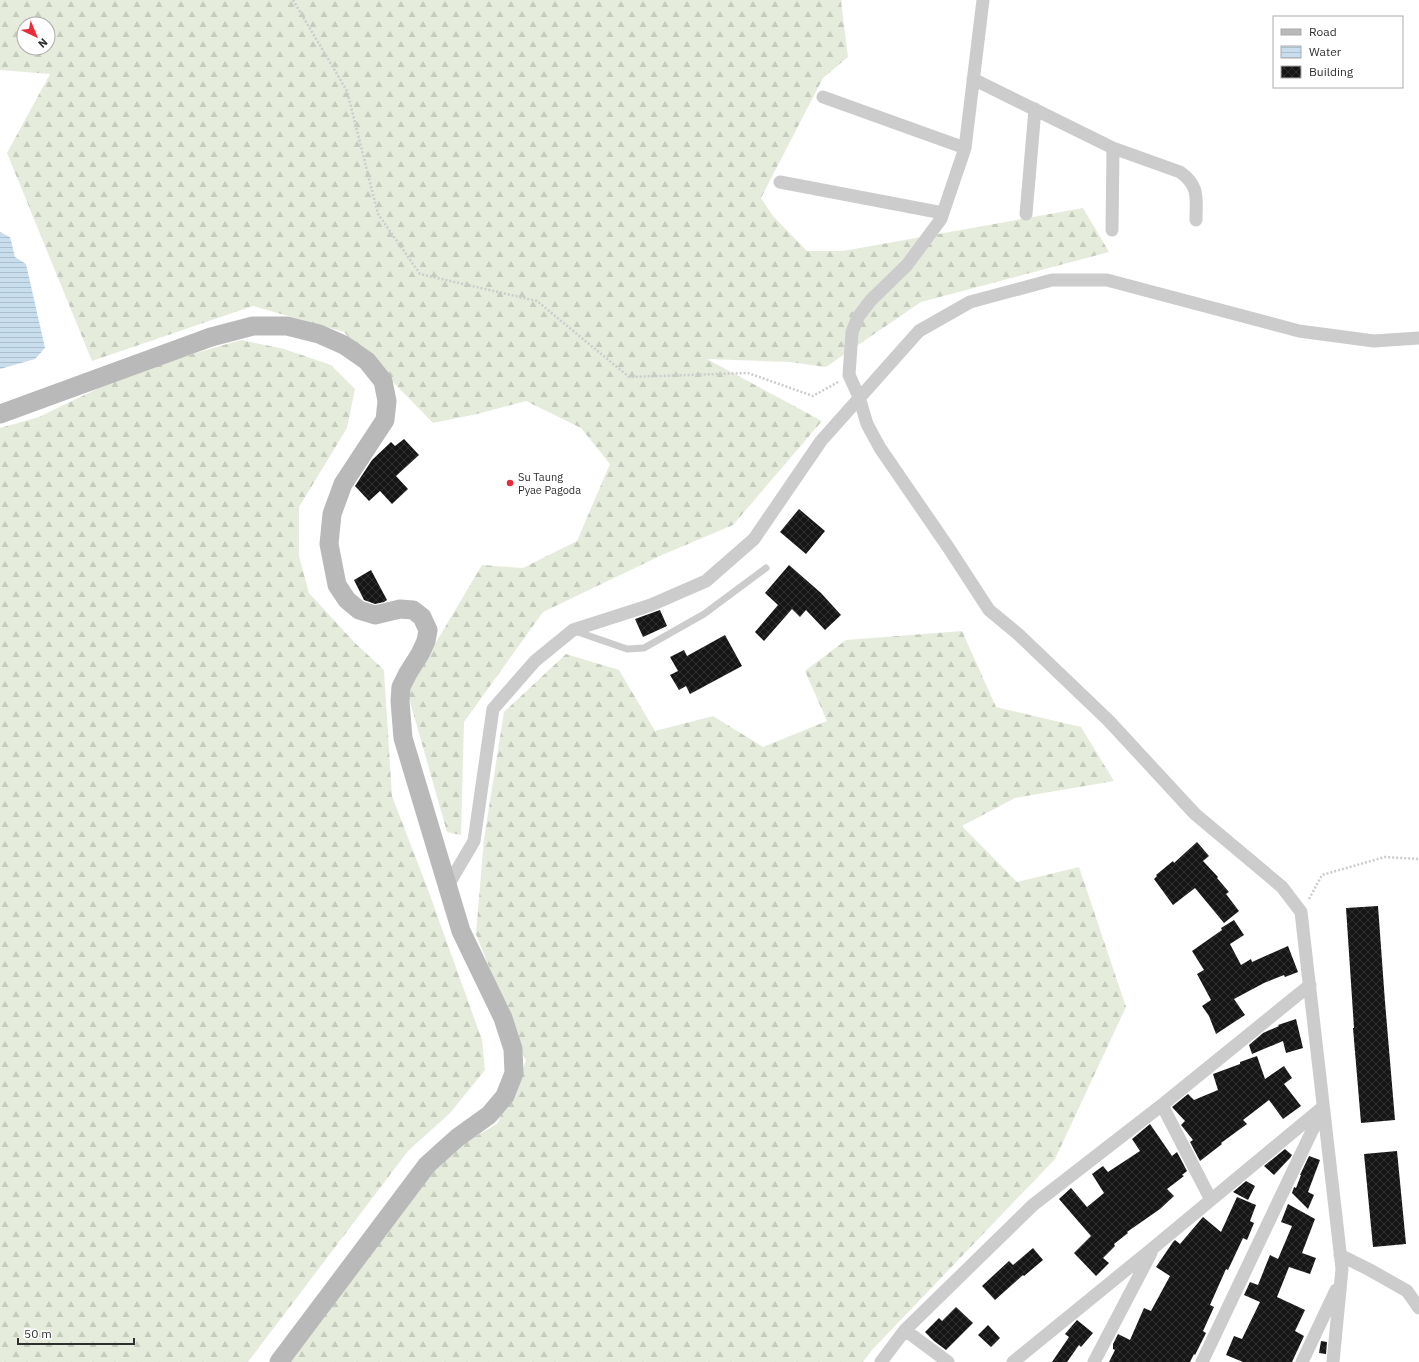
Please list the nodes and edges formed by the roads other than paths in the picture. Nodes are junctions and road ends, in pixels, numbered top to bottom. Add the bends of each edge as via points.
1 (983, 0) edge
2 (973, 79) junction
3 (823, 97) dead end
4 (1035, 110) junction
5 (965, 148) junction
6 (1113, 148) junction
7 (780, 182) dead end
8 (943, 213) junction
9 (1026, 214) dead end
10 (1196, 220) dead end
11 (1112, 230) dead end
12 (1419, 338) edge
13 (859, 397) junction
14 (0, 414) edge
15 (766, 568) dead end
16 (573, 630) junction
17 (448, 887) junction
18 (1310, 985) junction
19 (1162, 1105) junction
20 (1323, 1107) junction
21 (1211, 1200) junction
22 (1153, 1248) junction
23 (1340, 1255) junction
24 (1341, 1281) junction
25 (1419, 1308) edge
26 (905, 1330) junction
27 (279, 1362) edge
28 (881, 1362) edge
29 (948, 1362) edge
30 (1013, 1362) edge
31 (1094, 1362) edge
32 (1202, 1362) edge
33 (1302, 1362) edge
34 (1334, 1362) edge

1 - 2 street
2 - 4 street
2 - 5 street
3 - 5 street
4 - 6 street
4 - 9 street
5 - 8 street
6 - 10 street via 1180,172 1189,179 1196,192
6 - 11 street
7 - 8 street
8 - 13 street via 907,265 858,317 852,332 849,375
12 - 13 street via 1374,341 1299,330 1107,280 1052,280 970,302 919,331
13 - 16 street via 821,441 754,538 706,581 651,605
13 - 18 street via 867,424 880,448 989,610 1018,634 1109,721 1195,814 1282,887 1301,912
14 - 17 main road via 211,337 253,326 287,326 319,334 344,345 367,361 383,381 387,401 385,420 343,484 332,514 329,544 337,585 347,600 359,610 375,615 400,609 413,610 422,617 428,630 420,654 401,688 400,701 403,738
15 - 16 lane via 704,614 644,648 627,649
16 - 17 street via 535,660 493,709 474,841
17 - 27 main road via 461,931 503,1018 513,1049 514,1073 505,1096 489,1115 457,1138 427,1165
18 - 19 street
18 - 20 street
19 - 21 street
19 - 26 street via 1033,1205
20 - 21 street
20 - 23 street
20 - 32 street
21 - 22 street
22 - 30 street
22 - 31 street
23 - 24 street
23 - 25 street via 1407,1291
24 - 33 street
24 - 34 street
26 - 28 street
26 - 29 street

